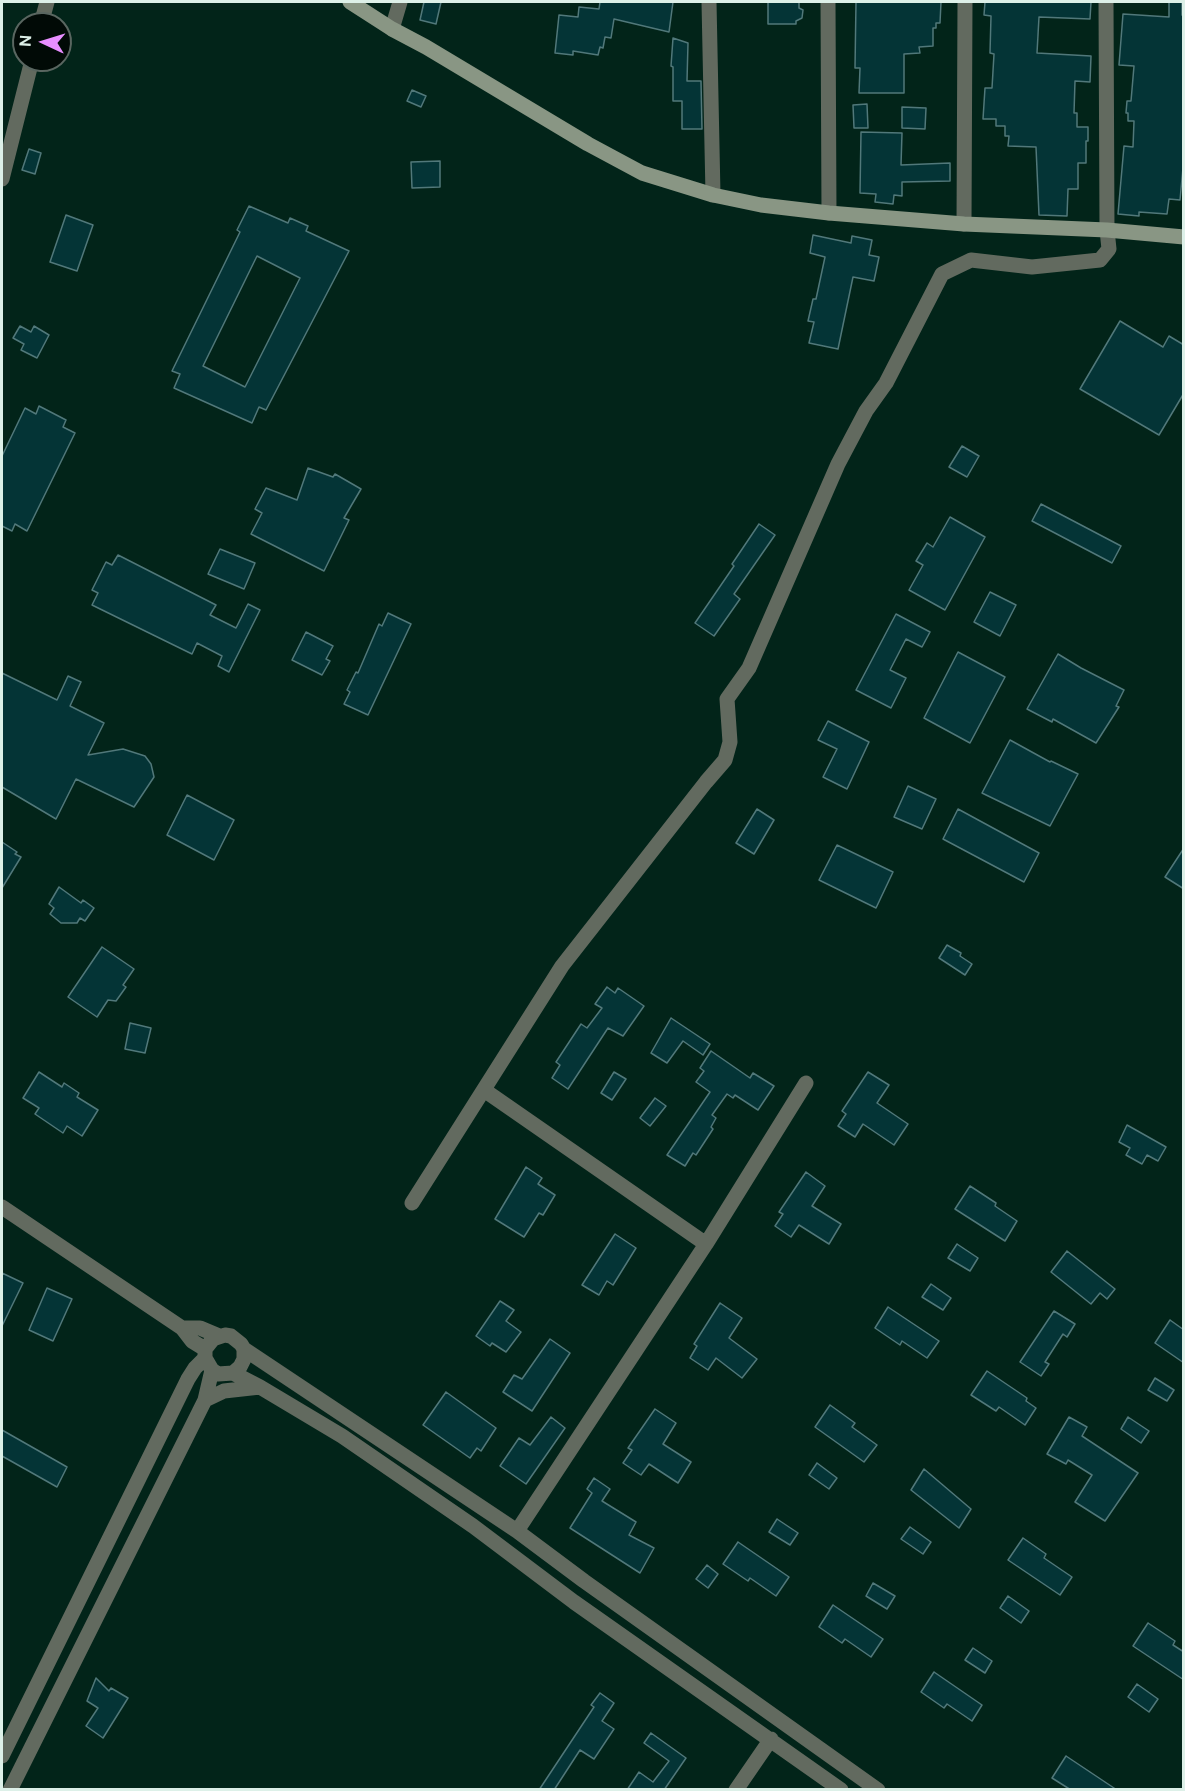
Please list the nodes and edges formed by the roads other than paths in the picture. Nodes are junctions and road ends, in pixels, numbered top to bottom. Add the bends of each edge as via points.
1 (350, 2) edge
2 (400, 2) edge
3 (709, 2) edge
4 (828, 2) edge
5 (965, 2) edge
6 (1106, 2) edge
7 (392, 29) junction
8 (29, 72) edge
9 (2, 179) edge
10 (713, 195) junction
11 (829, 213) junction
12 (964, 224) junction
13 (1107, 230) junction
14 (1184, 237) edge
15 (806, 1083) dead end
16 (484, 1090) junction
17 (412, 1203) dead end
18 (2, 1207) edge
19 (706, 1244) junction
20 (182, 1328) junction
21 (219, 1336) junction
22 (244, 1349) junction
23 (207, 1359) junction
24 (233, 1373) junction
25 (261, 1387) junction
26 (205, 1400) junction
27 (517, 1531) junction
28 (771, 1739) junction
29 (2, 1756) edge
30 (10, 1790) edge
31 (736, 1790) edge
32 (841, 1790) edge
33 (878, 1790) edge

1 - 7 street
2 - 7 street
3 - 10 street
4 - 11 street
5 - 12 street
6 - 13 street
7 - 10 street via 642,173
8 - 9 street
10 - 11 street
11 - 12 street
12 - 13 street
13 - 14 street
13 - 16 street via 1109,249 1100,260 1032,267 971,260 942,274 886,383 838,464 749,668 728,699 730,742 725,760 562,966
15 - 19 street
16 - 17 street
16 - 19 street
18 - 20 street
19 - 27 street
20 - 21 street via 200,1328
20 - 23 street
21 - 22 street via 237,1339
21 - 23 street via 213,1339
22 - 24 street via 244,1359
22 - 27 street
23 - 24 street via 218,1374
23 - 26 street
23 - 29 street via 188,1379
24 - 25 street
25 - 26 street via 224,1391
25 - 28 street via 361,1449
26 - 30 street
27 - 33 street
28 - 31 street
28 - 32 street

